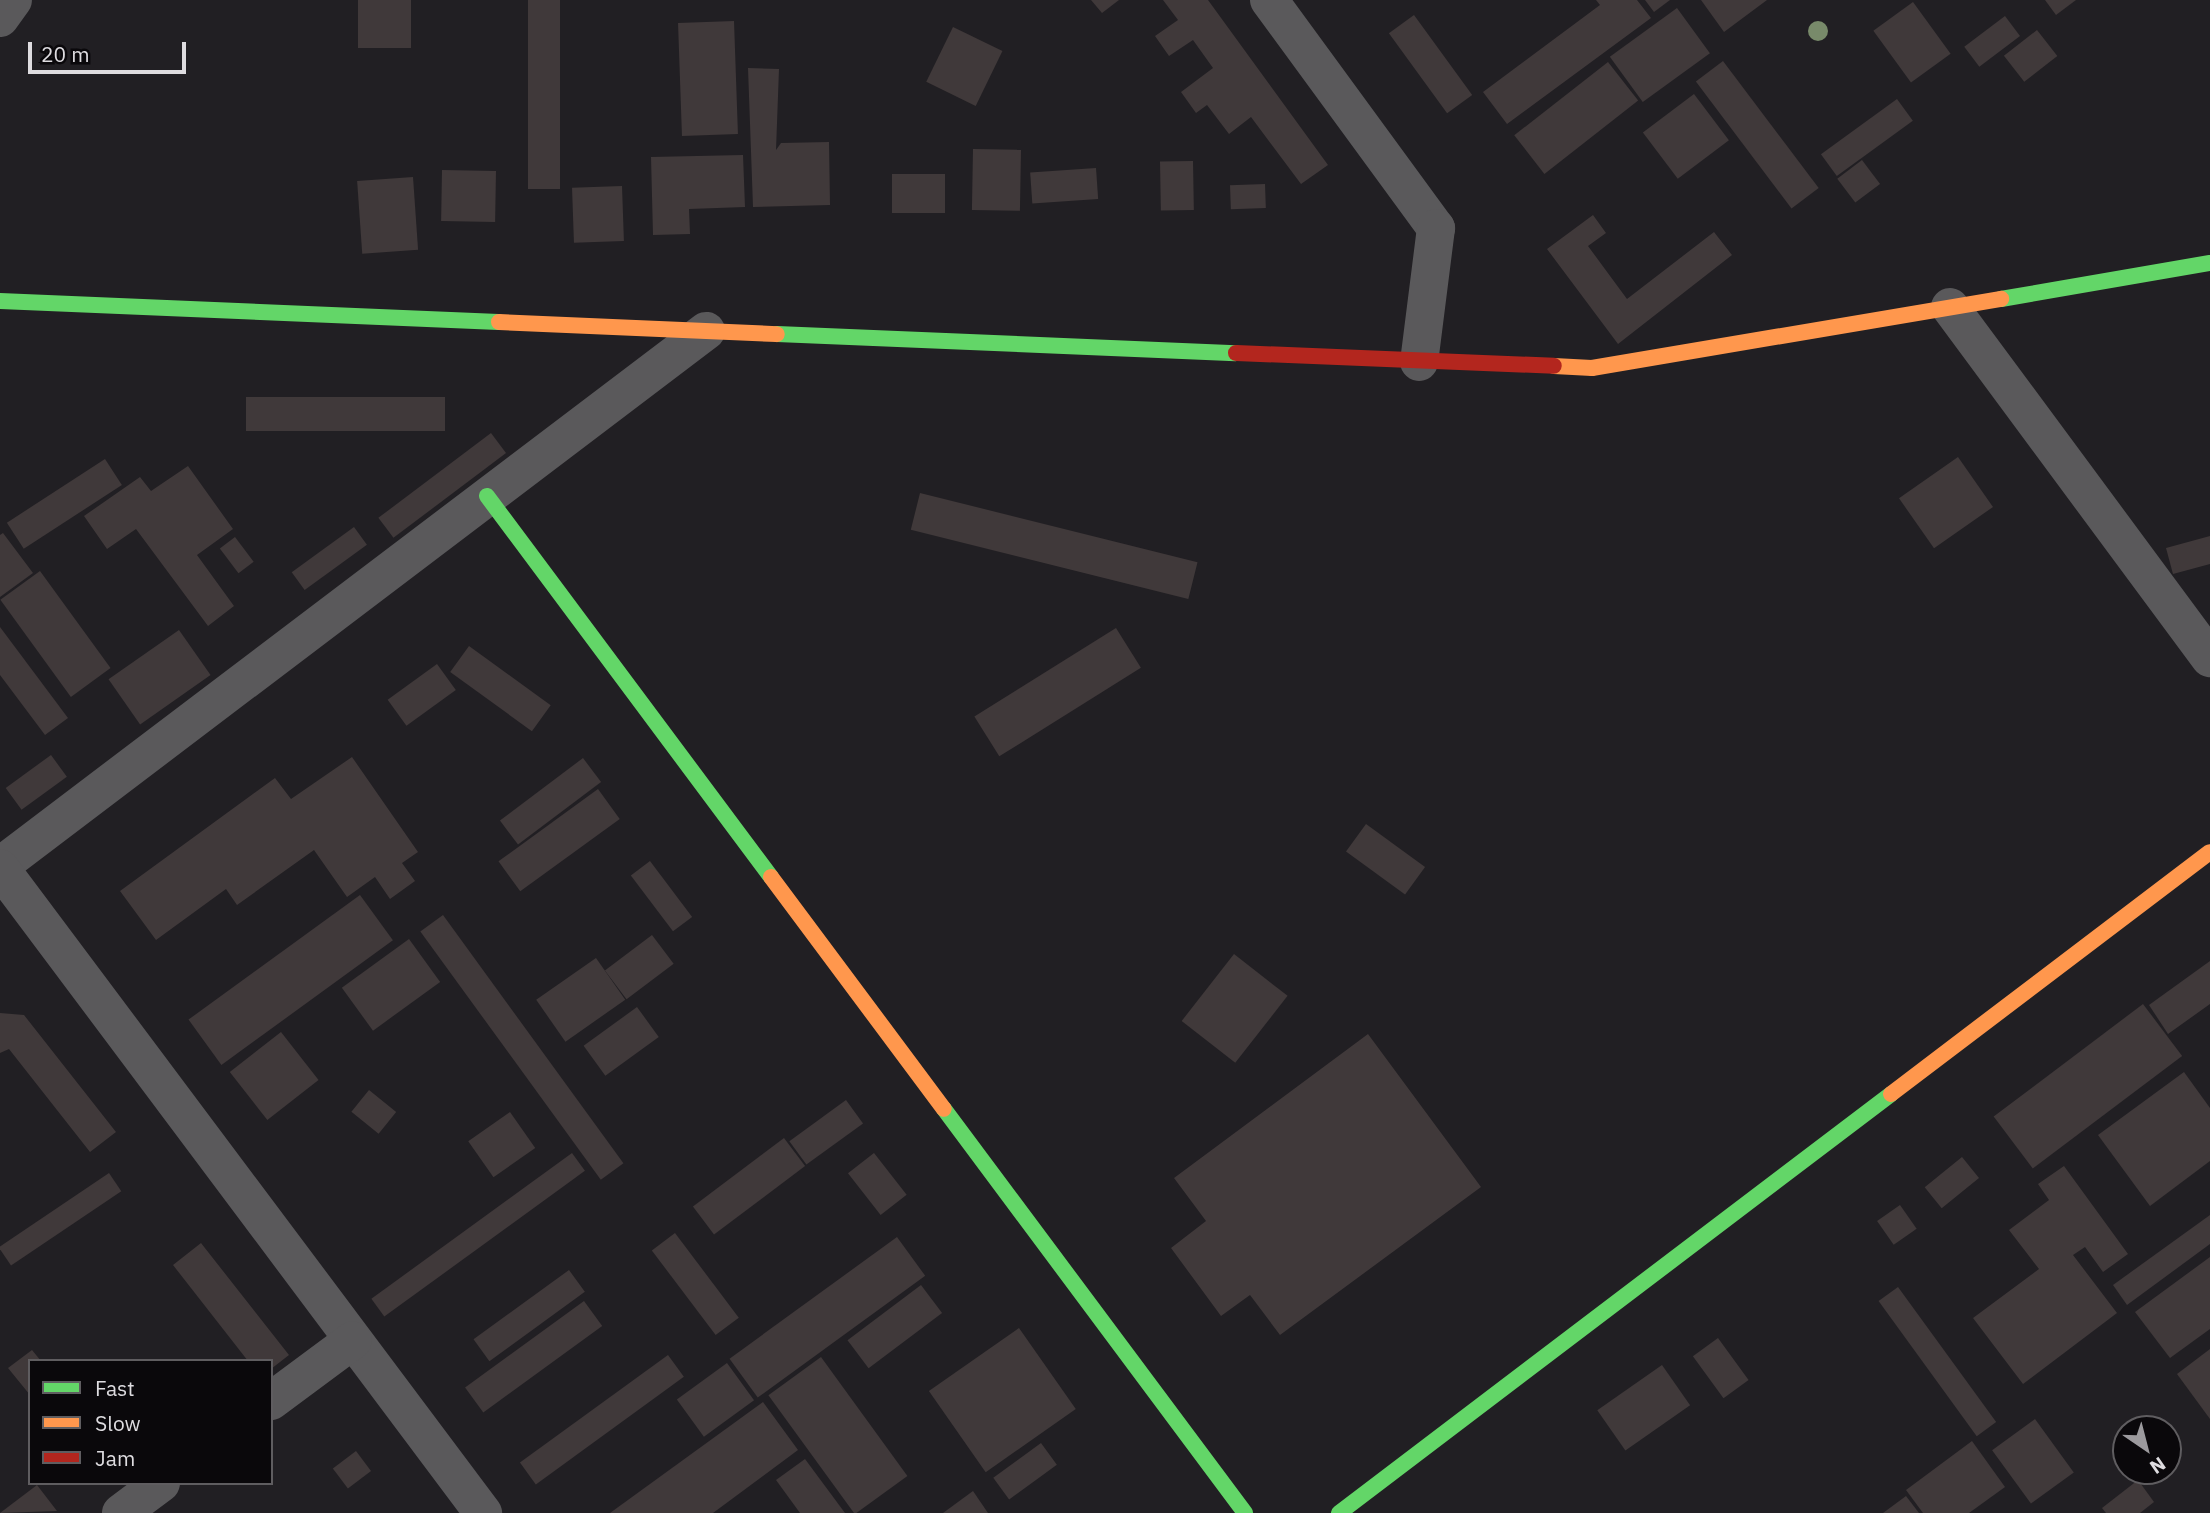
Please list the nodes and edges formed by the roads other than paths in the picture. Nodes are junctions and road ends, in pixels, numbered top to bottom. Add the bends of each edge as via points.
1 (13, 0) edge
2 (1269, 0) edge
3 (0, 18) edge
4 (2210, 263) edge
5 (0, 301) edge
6 (1950, 307) junction
7 (706, 331) junction
8 (1419, 362) junction
9 (487, 496) junction
10 (2210, 658) edge
11 (2210, 852) edge
12 (0, 867) edge
13 (353, 1340) junction
14 (273, 1400) edge
15 (158, 1485) edge
16 (121, 1513) edge
17 (483, 1513) edge
18 (1245, 1513) edge
19 (1339, 1513) edge

1 - 3 street
2 - 8 street via 1436,228
4 - 6 street
5 - 7 street
6 - 8 street via 1592,368
6 - 10 street
7 - 8 street
7 - 9 street
9 - 12 street
9 - 18 street
11 - 19 street
12 - 13 street
13 - 14 street
13 - 17 street
15 - 16 street

